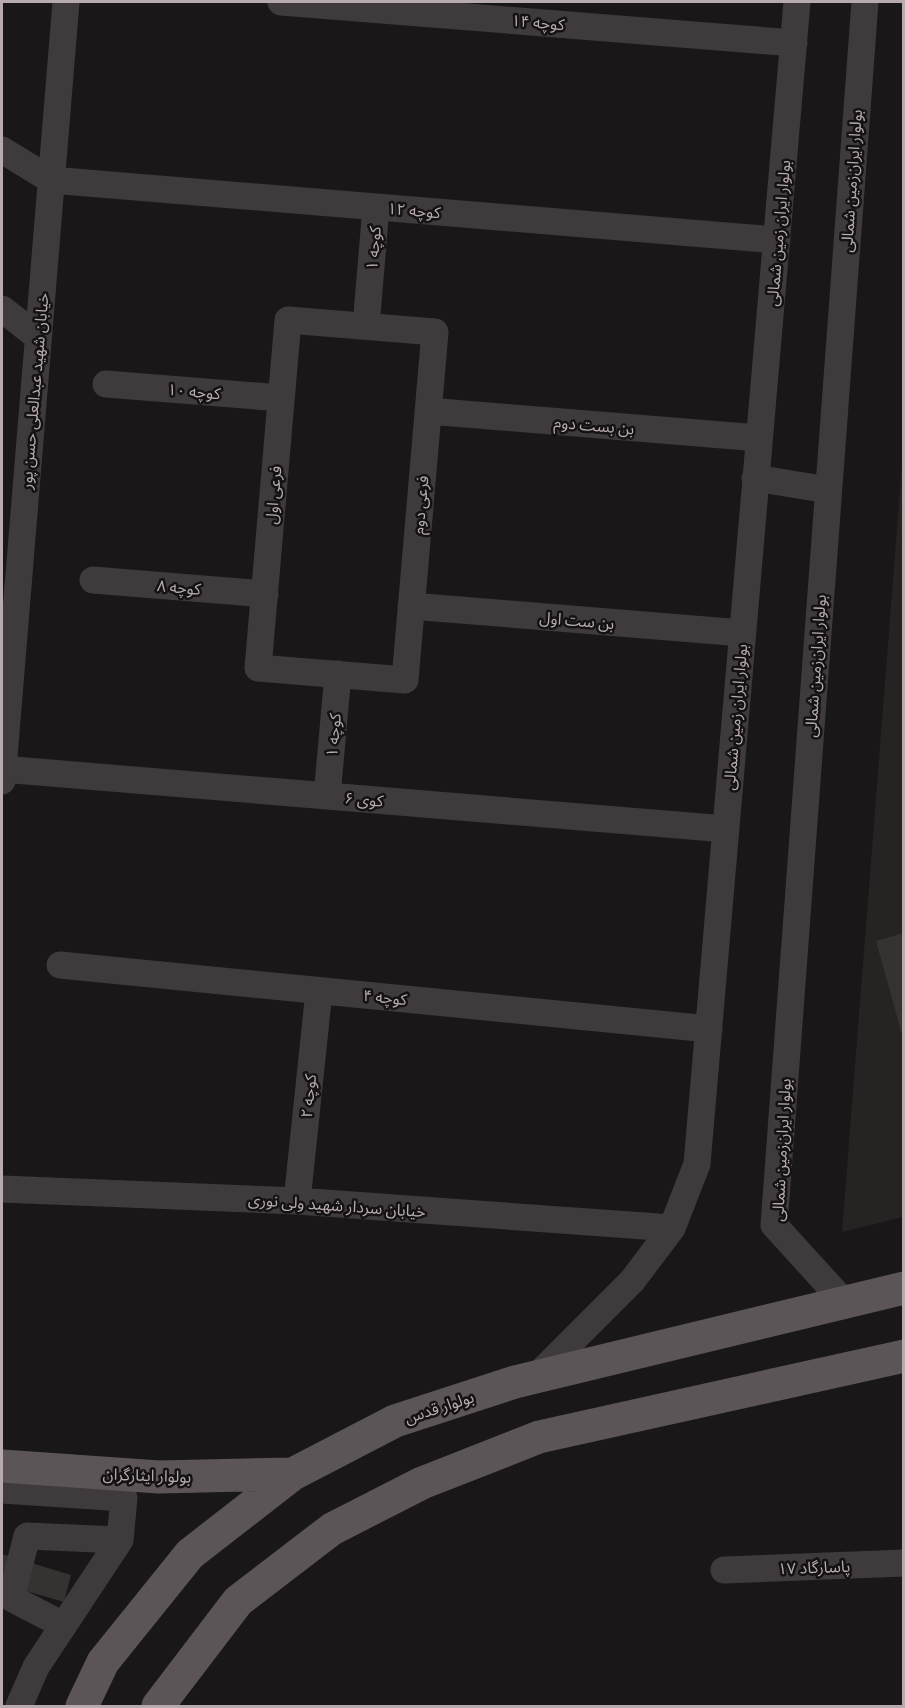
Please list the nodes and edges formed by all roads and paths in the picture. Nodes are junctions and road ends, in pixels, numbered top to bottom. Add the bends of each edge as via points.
1 (66, 2) edge
2 (281, 2) edge
3 (797, 2) edge
4 (865, 2) edge
5 (399, 6) edge
6 (794, 43) junction
7 (2, 150) edge
8 (51, 180) junction
9 (376, 207) junction
10 (777, 240) junction
11 (2, 309) edge
12 (366, 326) junction
13 (38, 337) junction
14 (106, 384) dead end
15 (281, 398) junction
16 (428, 411) junction
17 (759, 438) junction
18 (756, 478) junction
19 (828, 490) junction
20 (10, 559) edge
21 (93, 580) dead end
22 (265, 594) junction
23 (411, 606) junction
24 (742, 633) junction
25 (338, 674) junction
26 (2, 775) edge
27 (327, 796) junction
28 (726, 828) junction
29 (60, 965) dead end
30 (319, 990) junction
31 (709, 1029) junction
32 (2, 1189) edge
33 (297, 1200) junction
34 (672, 1228) junction
35 (903, 1288) edge
36 (845, 1303) junction
37 (903, 1356) edge
38 (537, 1377) junction
39 (2, 1466) edge
40 (293, 1474) junction
41 (2, 1490) edge
42 (120, 1540) junction
43 (903, 1563) edge
44 (724, 1570) dead end
45 (63, 1625) junction
46 (19, 1707) edge
47 (82, 1707) edge
48 (158, 1707) edge

1 - 8 street, خیابان شهید عبدالعلی حسن پور
2 - 5 street, کوچه ۱۴
3 - 6 street, بولوار ایران زمین شمالی
4 - 19 street, بولوار ایران‌زمین شمالی
5 - 6 street, کوچه ۱۴
6 - 10 street, بولوار ایران زمین شمالی
7 - 8 street
8 - 9 street, کوچه ۱۲
8 - 13 street, خیابان شهید عبدالعلی حسن پور
9 - 10 street, کوچه ۱۲
9 - 12 street, کوچه ۱
10 - 17 street, بولوار ایران زمین شمالی
11 - 13 street
12 - 15 street, فرعی اول via 288,320
12 - 16 street, فرعی دوم via 435,332
13 - 20 street, خیابان شهید عبدالعلی حسن پور
14 - 15 street, کوچه ۱۰
15 - 22 street, فرعی اول
16 - 17 street, بن بست دوم
16 - 23 street, فرعی دوم
17 - 18 street, بولوار ایران زمین شمالی
18 - 19 street
18 - 24 street, بولوار ایران زمین شمالی
19 - 36 street, بولوار ایران‌زمین شمالی via 774,1225
20 - 26 street, خیابان شهید عبدالعلی حسن پور
21 - 22 street, کوچه ۸
22 - 25 street, فرعی اول via 258,668
23 - 24 street, بن ست اول
23 - 25 street, فرعی دوم via 405,680
24 - 28 street, بولوار ایران زمین شمالی
25 - 27 street, کوچه ۱
26 - 27 street, کوی ۶
27 - 28 street, کوی ۶
28 - 31 street, بولوار ایران زمین شمالی
29 - 30 street, کوچه ۴
30 - 31 street, کوچه ۴
30 - 33 street, کوچه ۲
31 - 34 street, بولوار ایران زمین شمالی via 696,1164
32 - 33 street, خیابان سردار شهید ولی نوری
33 - 34 street, خیابان سردار شهید ولی نوری
34 - 38 street, بولوار ایران زمین شمالی via 633,1281
35 - 36 main road, بولوار قدس
36 - 38 main road, بولوار قدس
37 - 48 main road via 539,1437 422,1483 332,1529 238,1600
38 - 40 main road, بولوار قدس via 395,1421
39 - 40 main road, بولوار ایثارگران via 159,1477
40 - 47 main road, بولوار قدس via 190,1554 103,1662
41 - 42 street via 124,1498
42 - 45 street
42 - 45 street via 27,1536 11,1598
43 - 44 street, پاسارگاد ۱۷
45 - 46 street via 36,1667

